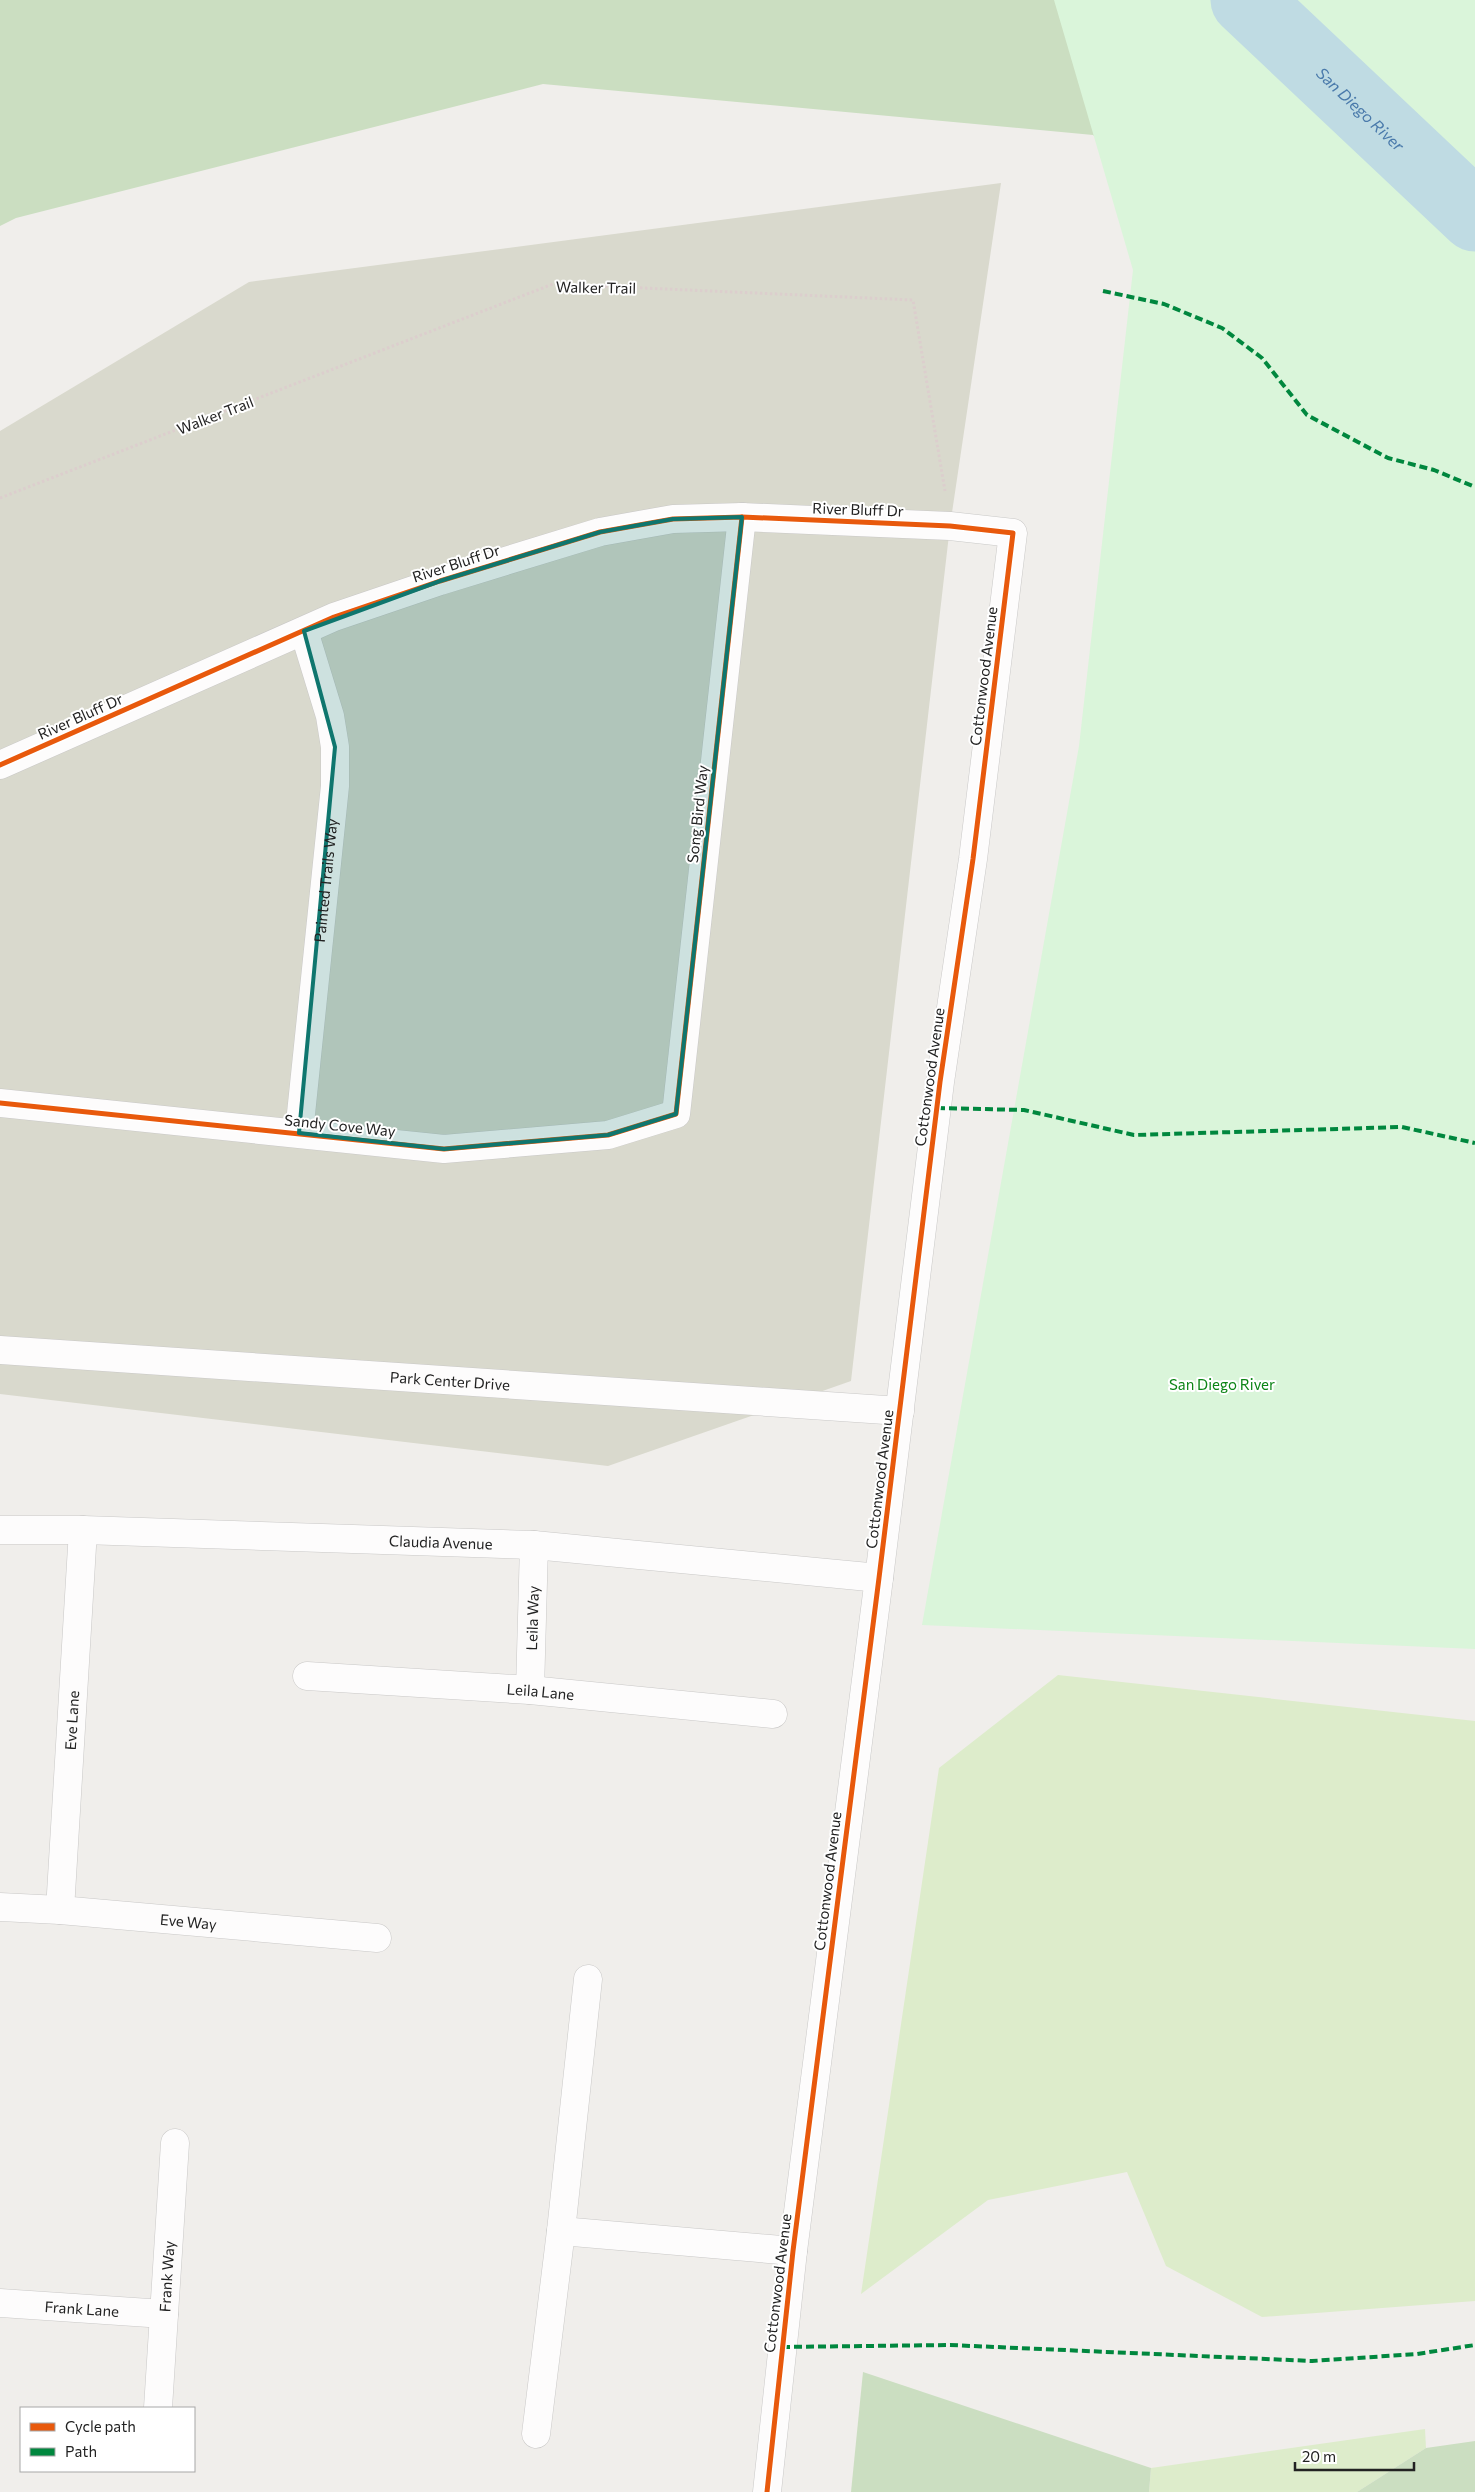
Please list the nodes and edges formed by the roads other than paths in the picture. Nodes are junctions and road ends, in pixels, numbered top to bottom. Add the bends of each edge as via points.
1 (742, 517) junction
2 (950, 526) joint
3 (304, 630) junction
4 (0, 765) edge
5 (0, 1104) edge
6 (676, 1114) joint
7 (299, 1133) junction
8 (0, 1350) edge
9 (900, 1411) junction
10 (0, 1530) edge
11 (83, 1530) junction
12 (534, 1545) junction
13 (880, 1578) junction
14 (307, 1676) dead end
15 (530, 1690) junction
16 (773, 1714) dead end
17 (0, 1907) edge
18 (60, 1910) junction
19 (376, 1938) dead end
20 (588, 1979) dead end
21 (175, 2143) dead end
22 (561, 2231) junction
23 (793, 2251) junction
24 (0, 2303) edge
25 (164, 2314) junction
26 (158, 2407) edge
27 (536, 2434) dead end
28 (767, 2492) edge

1 - 2 street, River Bluff Dr
1 - 3 street, River Bluff Dr via 673,519 600,532 440,581
1 - 6 street, Song Bird Way
2 - 9 street, Cottonwood Avenue via 1013,533
3 - 4 street, River Bluff Dr
3 - 7 street, Painted Trails Way via 330,716 335,747 335,786
5 - 7 street, Sandy Cove Way
6 - 7 street, Sandy Cove Way via 608,1135 444,1149
8 - 9 street, Park Center Drive
9 - 13 street, Cottonwood Avenue
10 - 11 street, Claudia Avenue
11 - 12 street, Claudia Avenue
11 - 18 street, Eve Lane
12 - 13 street, Claudia Avenue
12 - 15 street, Leila Way
13 - 23 street, Cottonwood Avenue
14 - 15 street, Leila Lane
15 - 16 street, Leila Lane
17 - 18 street, Eve Way
18 - 19 street, Eve Way
20 - 22 street
21 - 25 street, Frank Way
22 - 23 street
22 - 27 street
23 - 28 street, Cottonwood Avenue
24 - 25 street, Frank Lane
25 - 26 street, Frank Way

